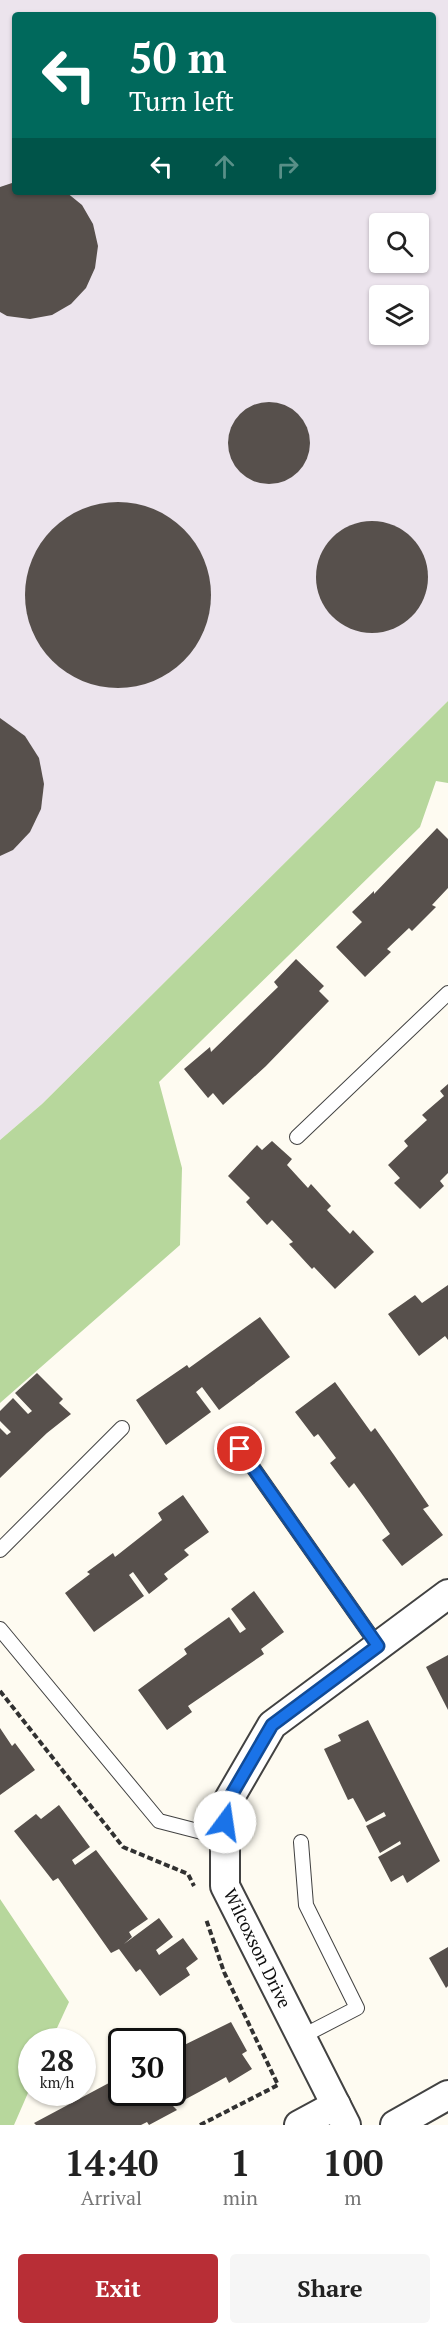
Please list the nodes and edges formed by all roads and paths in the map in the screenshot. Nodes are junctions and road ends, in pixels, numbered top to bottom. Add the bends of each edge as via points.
1 (448, 993) edge
2 (297, 1137) dead end
3 (123, 1428) dead end
4 (240, 1449) dead end
5 (0, 1550) edge
6 (448, 1594) edge
7 (0, 1629) edge
8 (378, 1646) junction
9 (0, 1691) edge
10 (225, 1838) junction
11 (301, 1842) dead end
12 (195, 1888) dead end
13 (202, 1909) dead end
14 (301, 2037) junction
15 (448, 2095) edge
16 (341, 2115) edge
17 (200, 2125) edge
18 (299, 2125) edge
19 (395, 2125) edge

1 - 2 lane
3 - 5 lane
4 - 8 lane
6 - 8 street, Wilcoxson Drive
7 - 10 lane via 159,1821
8 - 10 street, Wilcoxson Drive via 272,1725 225,1806
9 - 12 path via 123,1847 188,1874
10 - 14 street, Wilcoxson Drive via 225,1886
11 - 14 lane via 306,1905 357,2008
13 - 17 path via 224,1972 278,2085
14 - 16 street, Wilcoxson Drive
15 - 19 street
16 - 18 street, Wilcoxson Drive

